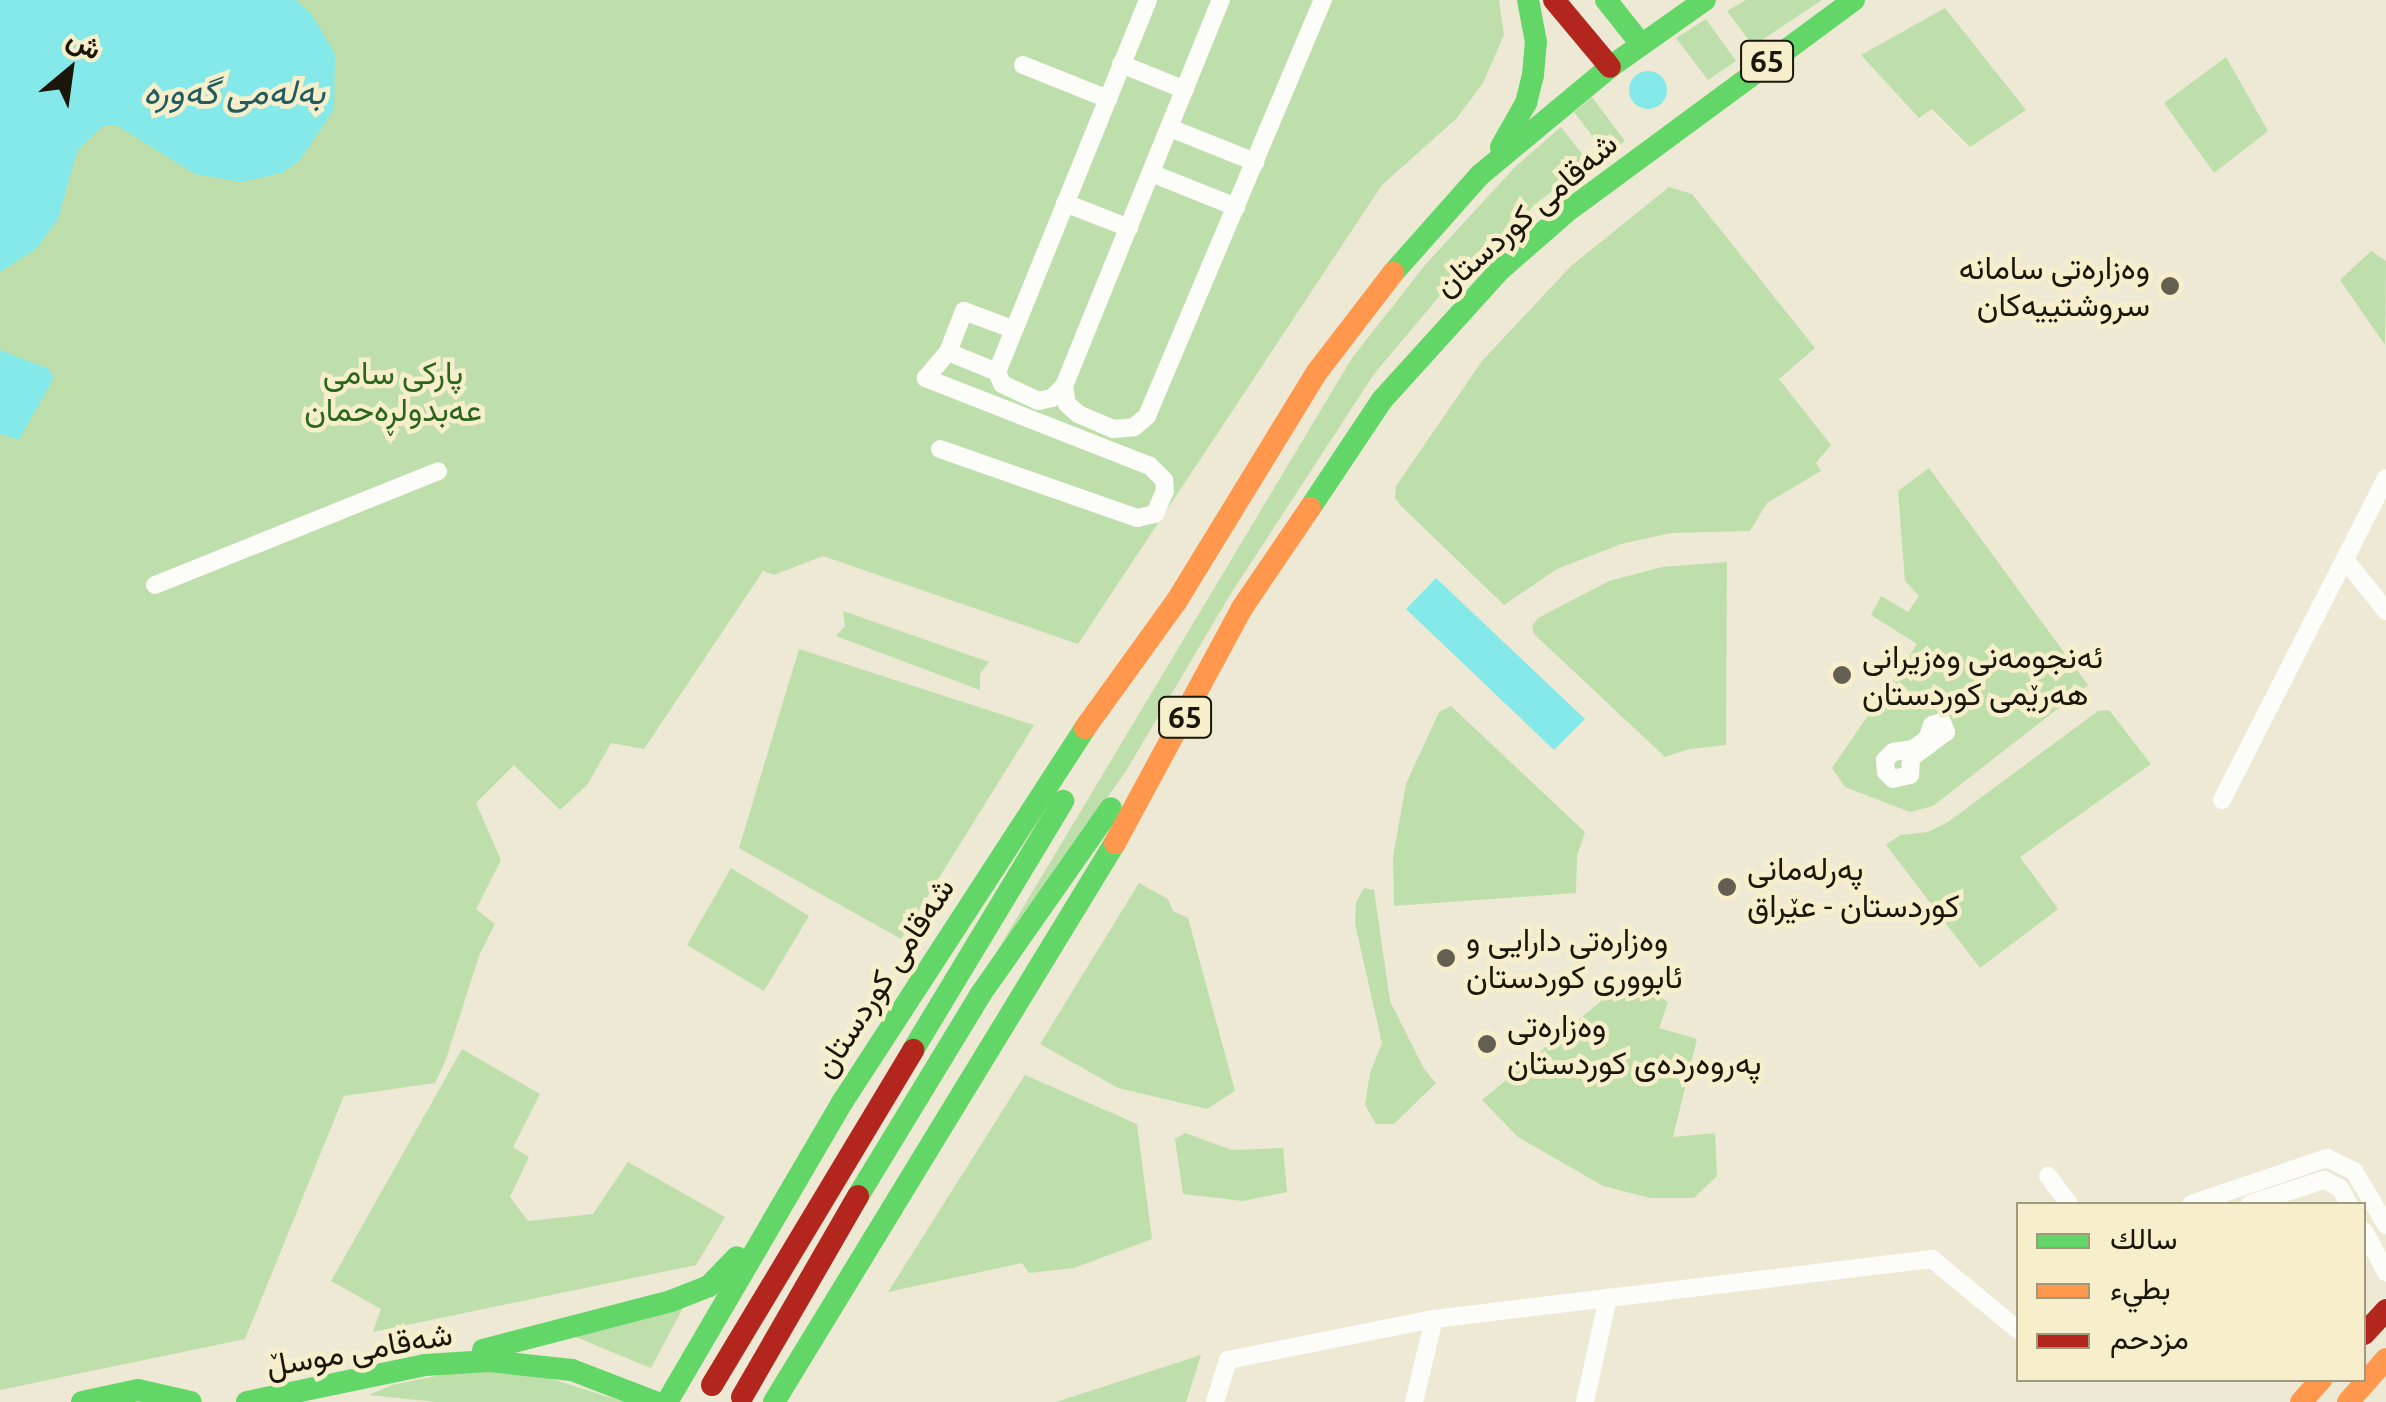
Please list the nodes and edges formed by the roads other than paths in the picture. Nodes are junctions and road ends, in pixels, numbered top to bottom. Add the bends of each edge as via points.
1 (1148, 0) edge
2 (1221, 0) edge
3 (1323, 0) edge
4 (1528, 0) edge
5 (1554, 0) edge
6 (1606, 0) edge
7 (1705, 0) edge
8 (1854, 0) edge
9 (1640, 44) junction
10 (1121, 64) junction
11 (1023, 65) dead end
12 (1610, 66) junction
13 (1185, 90) junction
14 (1108, 98) junction
15 (1170, 128) junction
16 (1255, 162) junction
17 (1151, 173) junction
18 (1480, 175) junction
19 (1065, 202) junction
20 (1236, 206) junction
21 (1129, 228) junction
22 (1012, 329) junction
23 (948, 352) junction
24 (997, 372) junction
25 (1064, 386) junction
26 (940, 448) dead end
27 (438, 470) dead end
28 (2386, 478) edge
29 (2346, 560) junction
30 (155, 585) dead end
31 (1176, 602) junction
32 (2386, 611) edge
33 (1228, 633) junction
34 (2222, 800) dead end
35 (2048, 1176) dead end
36 (2068, 1202) edge
37 (2197, 1202) edge
38 (2256, 1202) edge
39 (2348, 1202) edge
40 (2386, 1225) edge
41 (768, 1226) junction
42 (2366, 1235) edge
43 (2386, 1272) edge
44 (1608, 1296) junction
45 (2386, 1310) edge
46 (1434, 1319) junction
47 (2016, 1328) edge
48 (2366, 1332) edge
49 (2386, 1359) edge
50 (425, 1365) junction
51 (2319, 1382) edge
52 (2366, 1382) edge
53 (2366, 1382) edge
54 (712, 1385) dead end
55 (742, 1397) dead end
56 (778, 1398) edge
57 (82, 1402) edge
58 (191, 1402) edge
59 (247, 1402) edge
60 (655, 1402) edge
61 (667, 1402) edge
62 (1215, 1402) edge
63 (1414, 1402) edge
64 (1585, 1402) edge
65 (2301, 1402) edge
66 (2348, 1402) edge

1 - 10 street
2 - 13 street
3 - 16 street
4 - 18 main road via 1536,42 1526,103
5 - 12 main road
6 - 9 main road
7 - 9 main road, شەقامی کوردستان / 65
8 - 33 main road, شەقامی کوردستان / 65 via 1613,175 1500,270 1382,400
9 - 12 main road, شەقامی کوردستان / 65
10 - 13 street
10 - 14 street
11 - 14 street
12 - 18 main road, شەقامی کوردستان / 65
13 - 15 street
14 - 19 street
15 - 16 street
15 - 17 street
16 - 20 street
17 - 20 street
17 - 21 street
18 - 31 main road, شەقامی کوردستان / 65 via 1317,372
19 - 21 street
19 - 22 street
20 - 25 street via 1147,416 1134,427 1113,429 1078,414
21 - 25 street
22 - 23 street via 964,311
22 - 24 street
23 - 24 street
23 - 26 street via 926,378 1150,466 1166,491 1155,514 1137,518
24 - 25 street via 1002,384 1038,401
27 - 30 street
28 - 29 street
29 - 32 street
29 - 34 street
31 - 41 main road, شەقامی کوردستان / 65 via 1076,738
31 - 54 main road, شەقامی کوردستان / 65
33 - 55 main road, شەقامی کوردستان / 65 via 980,995
33 - 56 main road, شەقامی کوردستان / 65 via 1149,787
35 - 36 street
37 - 40 street via 2326,1158 2354,1171
38 - 39 street via 2324,1180
41 - 50 main road via 709,1286
41 - 61 main road, شەقامی کوردستان / 65
42 - 43 street
44 - 46 street
44 - 47 street via 1932,1259
44 - 64 street
45 - 48 main road
46 - 62 street via 1228,1360
46 - 63 street
49 - 53 main road
50 - 59 main road, شەقامی موسڵ
50 - 60 main road, شەقامی موسڵ via 554,1366
51 - 65 main road
52 - 66 main road
57 - 58 main road via 138,1390

